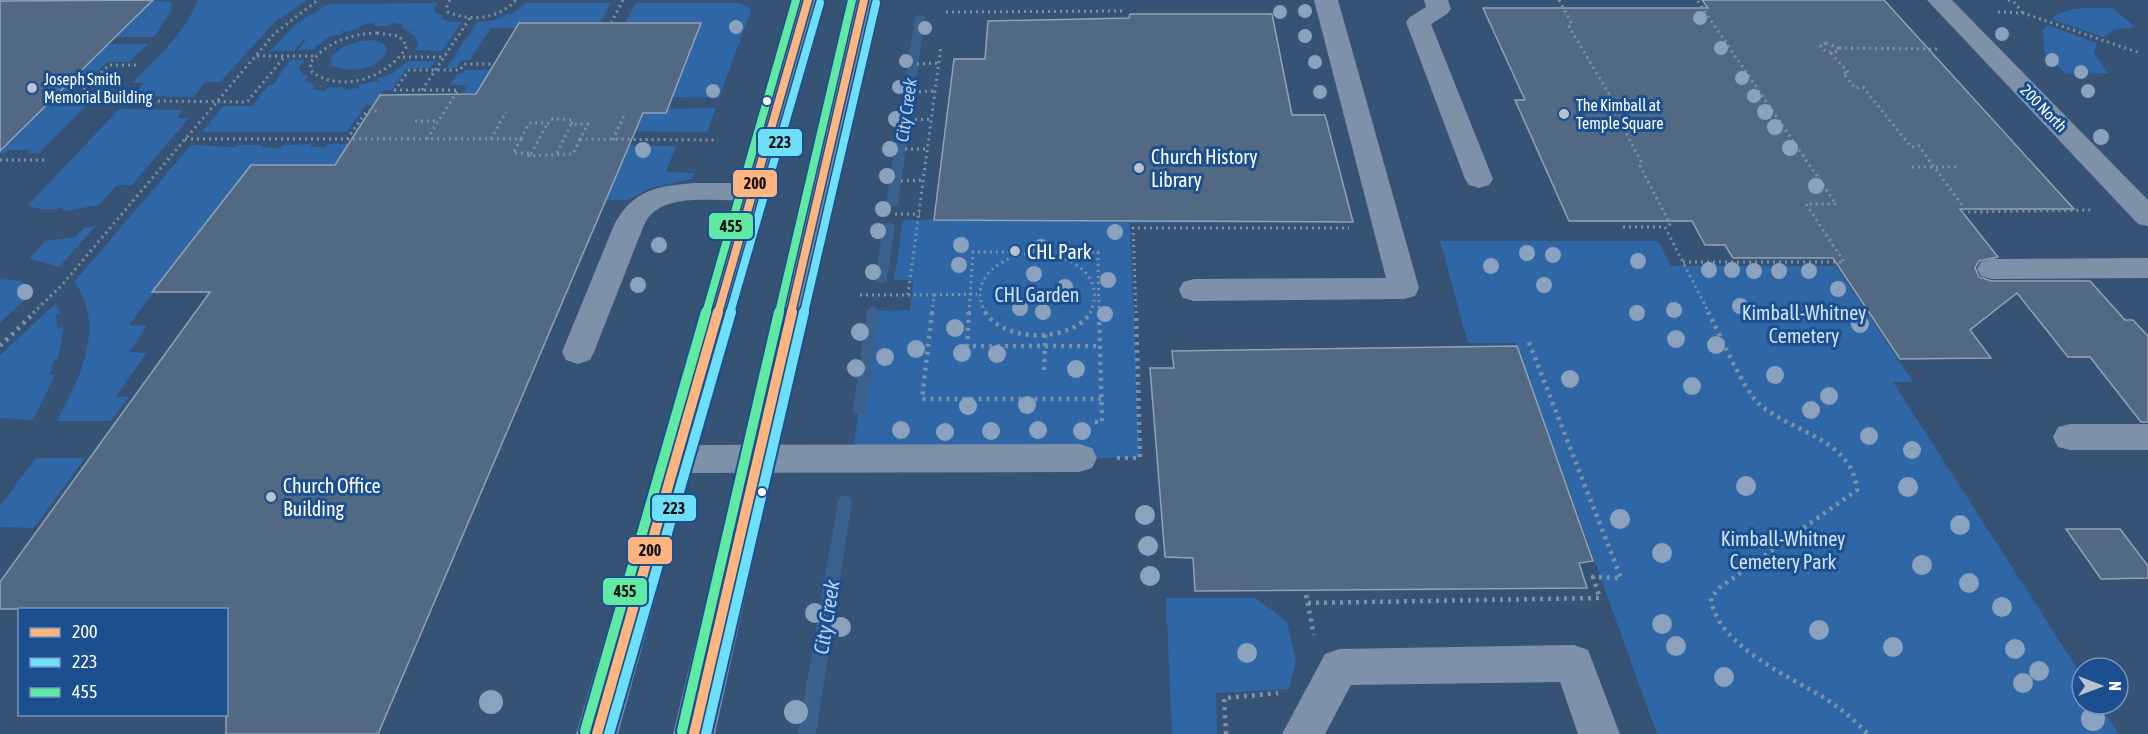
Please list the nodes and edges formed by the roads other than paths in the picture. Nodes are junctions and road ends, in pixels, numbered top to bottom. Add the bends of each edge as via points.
1 (808, 0) edge
2 (864, 0) edge
3 (1326, 0) edge
4 (1436, 0) edge
5 (1939, 0) edge
6 (1479, 180) dead end
7 (753, 192) junction
8 (2148, 217) edge
9 (2148, 268) edge
10 (1992, 269) dead end
11 (1194, 290) dead end
12 (578, 352) dead end
13 (2070, 437) dead end
14 (2148, 437) edge
15 (1079, 458) road end
16 (676, 459) junction
17 (758, 459) junction
18 (597, 734) edge
19 (694, 734) edge
20 (1303, 734) edge
21 (1599, 734) edge

1 - 7 main road
2 - 17 main road
3 - 11 street via 1404,288
4 - 6 street via 1439,9 1418,22
5 - 8 street, 200 North
7 - 12 street via 676,194 655,198 640,207 629,225
7 - 16 main road
9 - 10 street
13 - 14 street
15 - 17 street
16 - 17 street
16 - 18 main road
17 - 19 main road
20 - 21 street via 1339,667 1574,663

